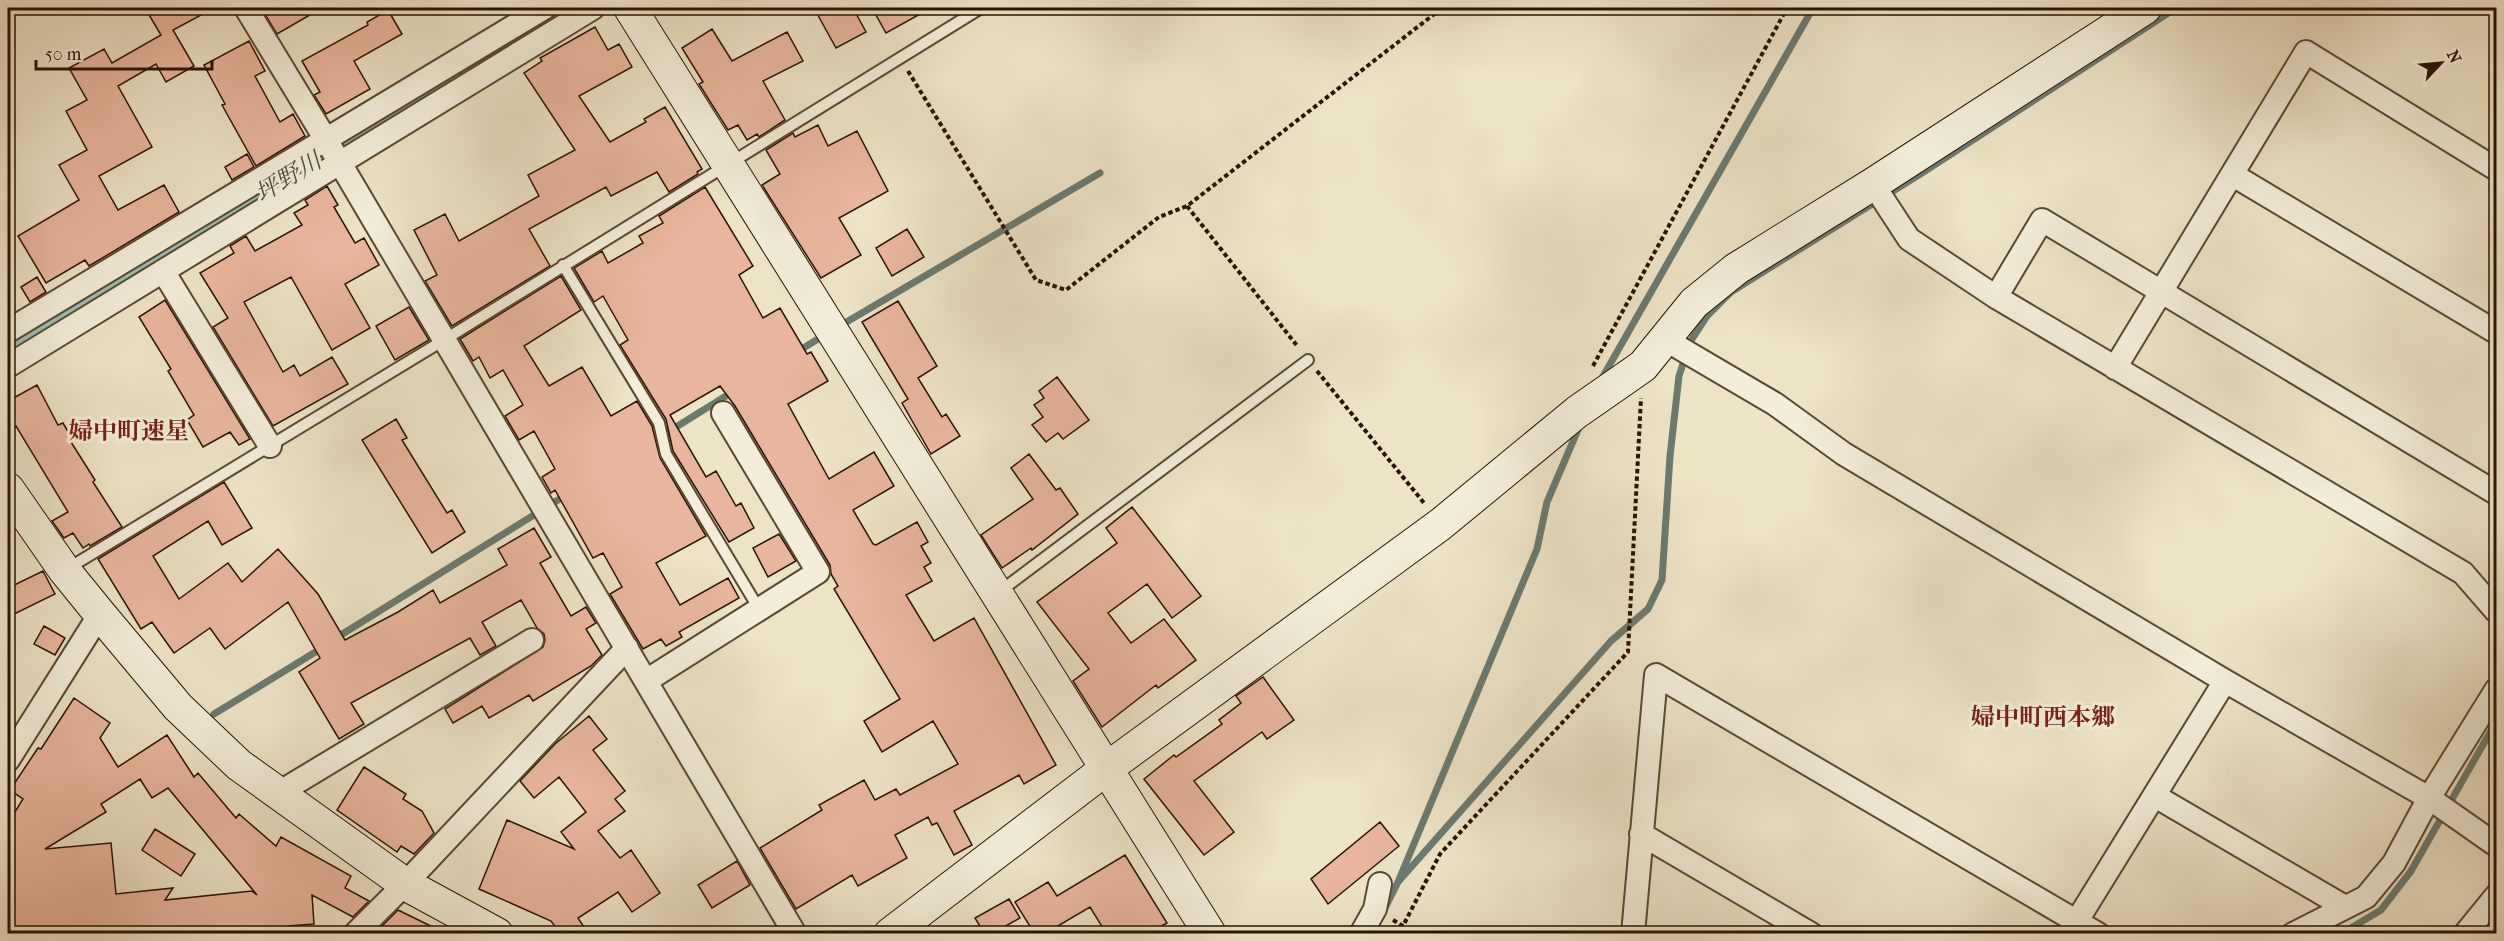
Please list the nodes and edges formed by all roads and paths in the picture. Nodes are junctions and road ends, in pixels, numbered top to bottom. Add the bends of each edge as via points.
1 (246, 8) edge
2 (544, 8) edge
3 (593, 8) edge
4 (630, 8) edge
5 (981, 8) edge
6 (1442, 8) edge
7 (1787, 8) edge
8 (2145, 8) edge
9 (900, 57) junction
10 (325, 138) junction
11 (340, 163) junction
12 (726, 164) junction
13 (2496, 169) edge
14 (2233, 175) junction
15 (1873, 184) junction
16 (563, 265) junction
17 (163, 271) junction
18 (2161, 293) junction
19 (1996, 297) junction
20 (8, 331) edge
21 (2496, 332) edge
22 (444, 340) junction
23 (1666, 340) junction
24 (1308, 360) dead end
25 (8, 366) edge
26 (1643, 366) junction
27 (2115, 368) junction
28 (1591, 369) dead end
29 (723, 413) dead end
30 (270, 446) junction
31 (8, 489) edge
32 (2496, 493) edge
33 (64, 571) junction
34 (997, 594) junction
35 (759, 609) junction
36 (2496, 611) edge
37 (100, 614) junction
38 (532, 640) dead end
39 (627, 648) junction
40 (646, 681) junction
41 (2225, 681) junction
42 (2496, 690) edge
43 (8, 760) edge
44 (1106, 769) junction
45 (277, 794) junction
46 (2155, 796) junction
47 (2429, 798) junction
48 (1641, 834) junction
49 (2496, 845) edge
50 (405, 884) junction
51 (1380, 884) dead end
52 (2496, 896) edge
53 (2345, 907) junction
54 (1374, 909) junction
55 (2073, 927) edge
56 (355, 933) edge
57 (497, 933) edge
58 (795, 933) edge
59 (890, 933) edge
60 (1210, 933) edge
61 (1361, 933) edge
62 (1633, 933) edge
63 (1811, 933) edge
64 (2098, 933) edge
65 (2293, 933) edge
66 (2465, 933) edge

1 - 10 street
2 - 10 street
3 - 11 street
4 - 12 street
5 - 9 lane
6 - 9 path via 1187,206 1159,217 1066,290 1036,280
7 - 28 path
8 - 15 street
9 - 12 lane
10 - 11 street
10 - 20 street
11 - 17 street
11 - 22 street
12 - 16 lane
12 - 34 street
13 - 14 street via 2306,52
14 - 18 street
14 - 21 street
15 - 19 street via 1909,239
15 - 23 street via 1736,269 1694,303
16 - 22 lane
16 - 35 lane via 659,423 666,454
17 - 25 street
17 - 30 street
18 - 19 street via 2042,220
18 - 27 street
18 - 32 street
19 - 27 street
22 - 30 lane
22 - 39 street
23 - 26 street
23 - 41 street via 1775,404 1844,454
24 - 34 lane
26 - 44 street via 1576,412 1441,524
26 - 54 path via 1629,652 1440,854 1403,926
27 - 36 street via 2463,573
29 - 35 street via 818,572
30 - 33 lane
31 - 33 street
33 - 37 street
34 - 44 street
35 - 40 street
37 - 43 street
37 - 45 street via 178,707 239,765
38 - 45 street
39 - 40 street
39 - 50 street
40 - 58 street
41 - 46 street
41 - 47 street
42 - 47 street
44 - 59 street
44 - 60 street
45 - 50 street
46 - 53 street
46 - 55 street
47 - 49 street
47 - 53 street via 2394,863 2366,897
48 - 55 street via 1656,675
48 - 62 street
48 - 63 street
50 - 56 street
50 - 57 street
51 - 54 street
52 - 66 street
53 - 65 street
54 - 61 street
55 - 64 street

